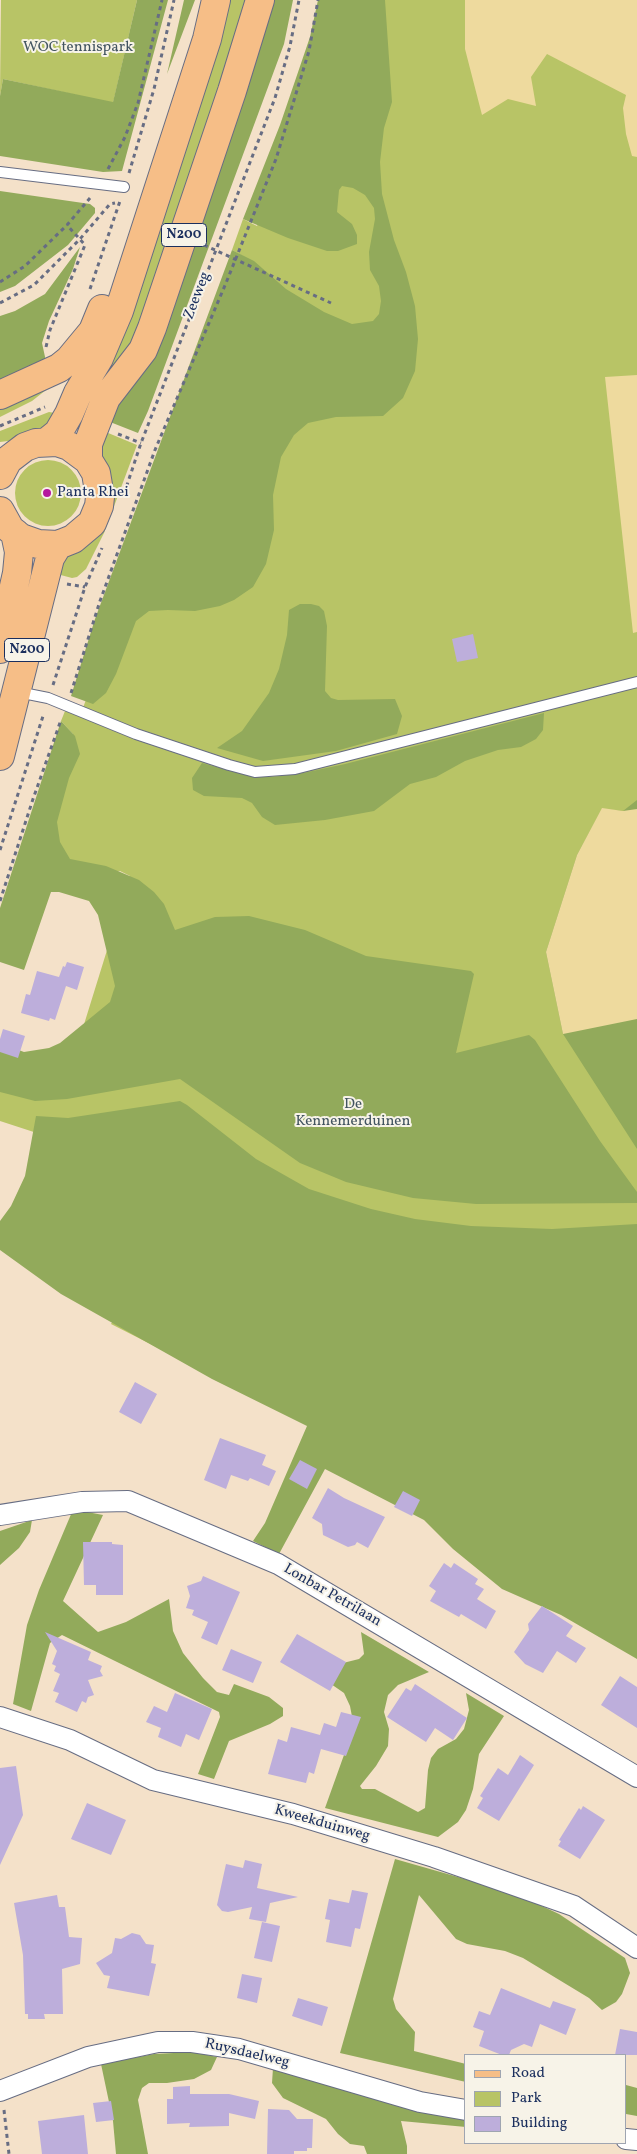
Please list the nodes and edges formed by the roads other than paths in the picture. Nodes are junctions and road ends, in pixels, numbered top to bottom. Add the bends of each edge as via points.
1 (208, 0) edge
2 (216, 0) edge
3 (260, 0) edge
4 (0, 172) edge
5 (124, 187) road end
6 (0, 395) edge
7 (48, 441) junction
8 (88, 460) junction
9 (0, 475) edge
10 (7, 522) edge
11 (58, 545) junction
12 (1, 644) edge
13 (637, 682) edge
14 (17, 692) junction
15 (0, 756) edge
16 (0, 1515) edge
17 (0, 1717) edge
18 (637, 1777) edge
19 (637, 1948) edge
20 (1, 2091) edge
21 (464, 2110) edge

1 - 6 main road via 184,56 93,331 59,368
2 - 7 main road, N200 via 207,39 119,311 99,358 69,414 58,434
3 - 8 main road, N200 via 146,342 106,398 88,444
4 - 5 lane
7 - 8 main road via 69,446
7 - 9 main road via 16,452
8 - 11 main road via 99,484 96,515 80,535
10 - 11 main road, N200 via 38,544
10 - 12 main road, N200 via 19,552
11 - 14 main road, N200 via 50,558
13 - 14 lane via 295,769 256,772 136,734 48,698
14 - 15 main road, N200
16 - 18 street, Lonbar Petrilaan via 82,1502 128,1501 278,1564
17 - 19 street, Kweekduinweg via 70,1740 153,1780 293,1814 434,1857 574,1906
20 - 21 street, Ruysdaelweg via 88,2056 158,2042 192,2042 239,2049 420,2102

